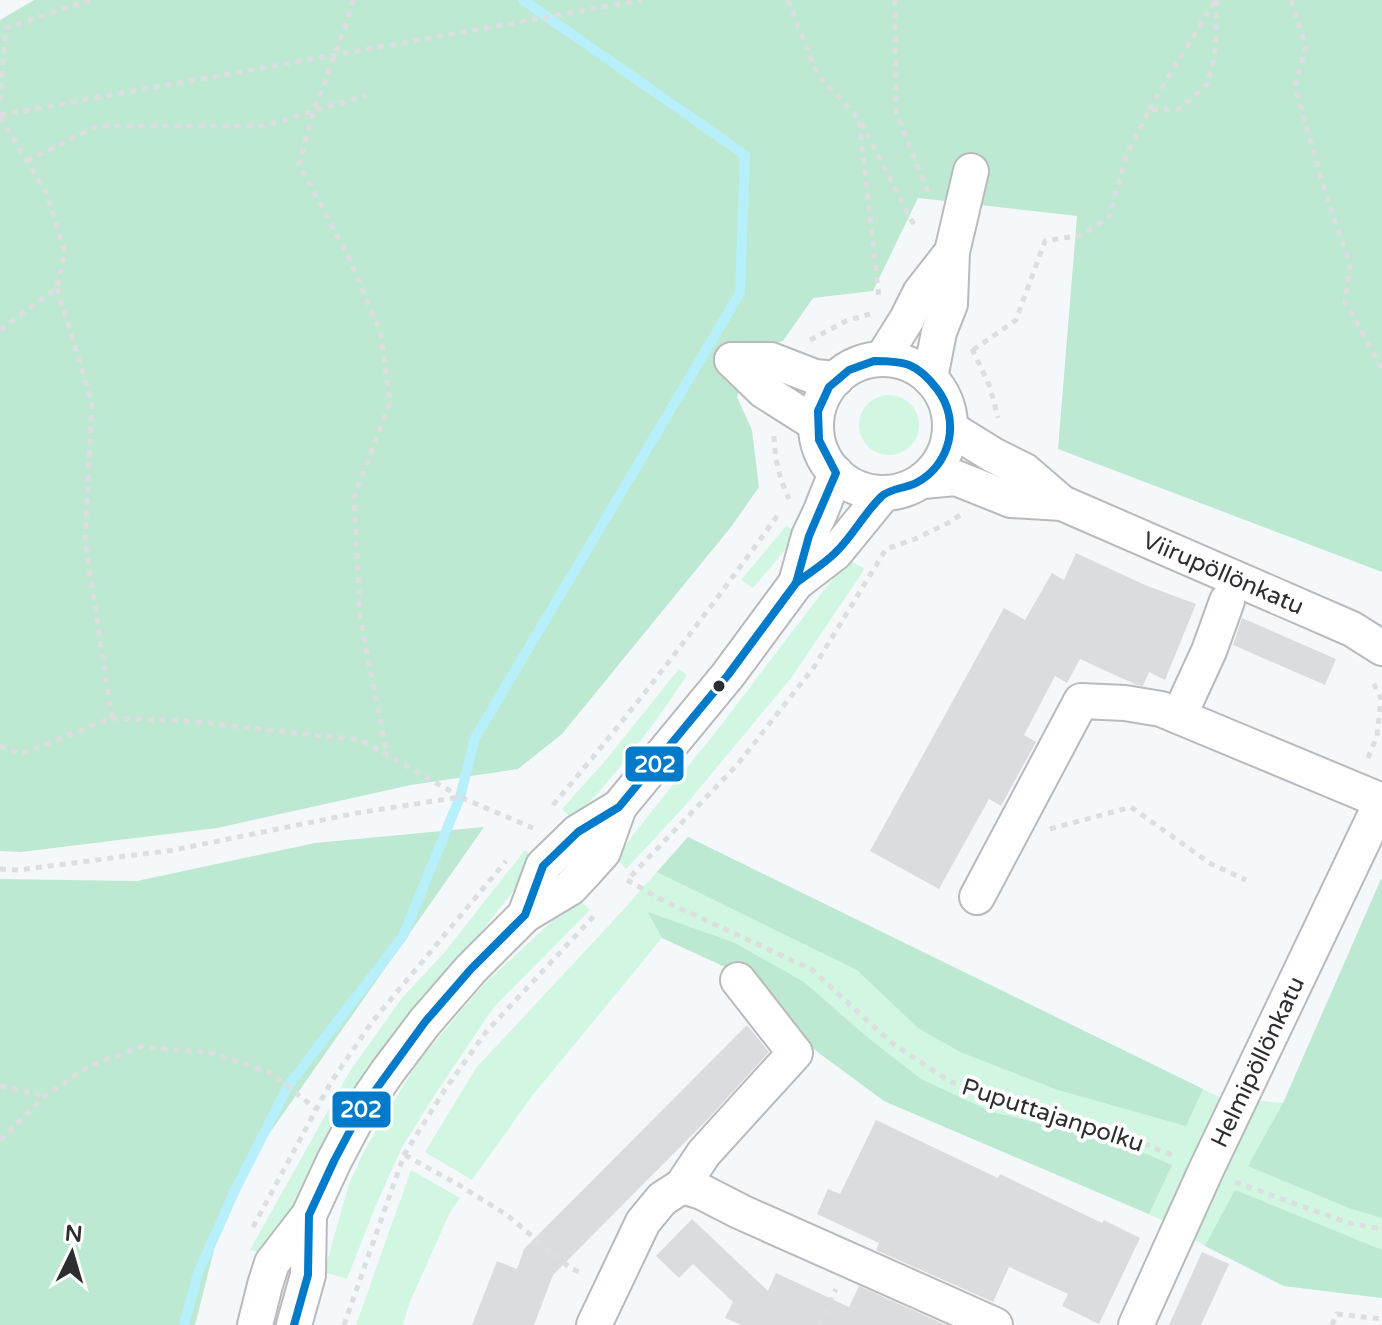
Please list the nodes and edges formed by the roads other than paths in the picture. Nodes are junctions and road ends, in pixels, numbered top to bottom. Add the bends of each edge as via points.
1 (971, 171) dead end
2 (952, 252) junction
3 (882, 359) junction
4 (930, 378) junction
5 (836, 379) junction
6 (816, 424) junction
7 (951, 429) junction
8 (836, 473) junction
9 (923, 481) junction
10 (884, 493) junction
11 (1062, 503) junction
12 (796, 583) junction
13 (1227, 601) dead end
14 (1382, 648) edge
15 (1179, 716) junction
16 (1382, 801) edge
17 (977, 897) dead end
18 (738, 980) dead end
19 (682, 1186) junction
20 (309, 1215) junction
21 (600, 1323) edge
22 (255, 1325) edge
23 (294, 1325) edge
24 (995, 1325) edge
25 (1136, 1325) edge

1 - 2 street
2 - 3 street via 920,293
2 - 4 street via 950,304
3 - 4 street via 918,368
3 - 5 street via 865,362
4 - 7 street via 948,408
5 - 6 street
5 - 6 street via 771,360 732,360 764,391
6 - 8 street via 818,442
7 - 9 street via 947,448
7 - 11 street, Viirupöllönkatu via 1025,471
8 - 10 street via 850,484
8 - 12 street
9 - 10 street
9 - 11 street, Viirupöllönkatu via 956,478 1011,500
10 - 12 street via 835,553
11 - 14 street, Viirupöllönkatu via 1352,629
12 - 20 street via 619,807 578,832 543,866 525,915 434,1011 388,1071 354,1122
13 - 15 street
15 - 16 street
15 - 17 street via 1125,703 1081,701
16 - 25 street, Helmipöllönkatu
18 - 19 street via 795,1053 704,1153
19 - 21 street via 662,1199 643,1222
19 - 24 street
20 - 22 street via 272,1263
20 - 23 street via 308,1275

